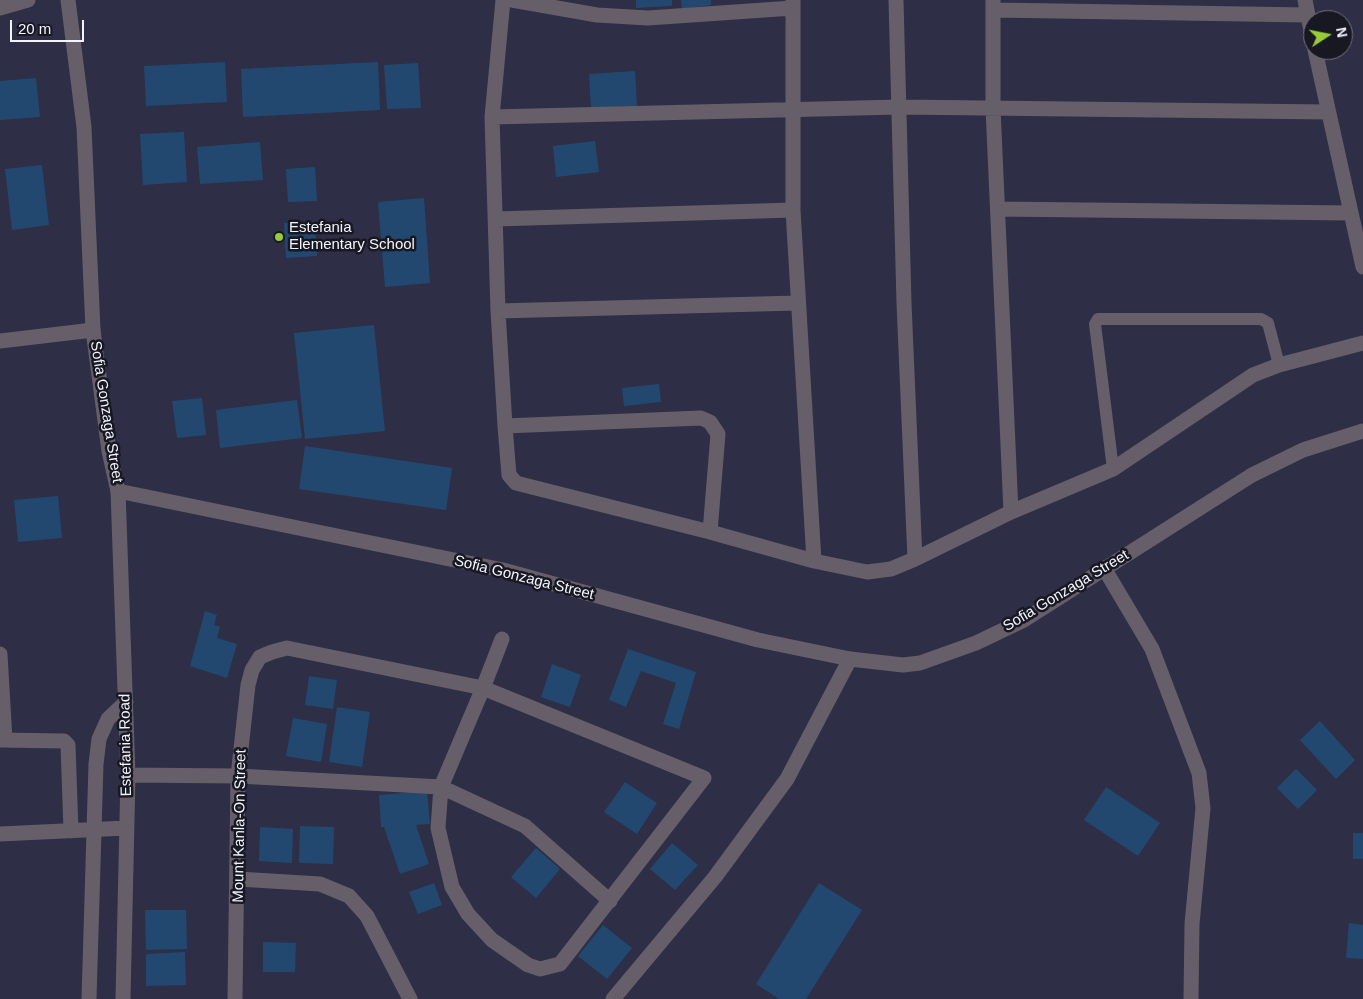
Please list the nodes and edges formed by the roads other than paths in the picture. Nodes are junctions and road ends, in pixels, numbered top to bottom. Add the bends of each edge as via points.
1 (28, 0) edge
2 (68, 0) edge
3 (503, 0) edge
4 (512, 0) edge
5 (896, 0) edge
6 (793, 4) edge
7 (994, 5) edge
8 (1306, 7) edge
9 (0, 8) edge
10 (1317, 60) edge
11 (899, 107) junction
12 (993, 108) junction
13 (794, 109) junction
14 (1328, 112) junction
15 (492, 117) junction
16 (998, 209) junction
17 (793, 210) junction
18 (1352, 213) junction
19 (496, 219) junction
20 (1363, 267) edge
21 (797, 303) junction
22 (498, 311) junction
23 (93, 330) junction
24 (0, 341) edge
25 (1363, 343) edge
26 (1280, 365) junction
27 (505, 426) junction
28 (1363, 431) edge
29 (1113, 469) junction
30 (118, 491) junction
31 (1011, 512) junction
32 (710, 532) junction
33 (915, 559) junction
34 (814, 561) junction
35 (1104, 568) junction
36 (502, 639) dead end
37 (0, 654) edge
38 (850, 659) junction
39 (483, 688) junction
40 (126, 702) junction
41 (3, 740) edge
42 (128, 775) junction
43 (238, 776) junction
44 (441, 787) junction
45 (126, 828) junction
46 (95, 830) junction
47 (71, 831) junction
48 (0, 834) edge
49 (238, 879) junction
50 (610, 901) junction
51 (90, 999) edge
52 (123, 999) edge
53 (235, 999) edge
54 (410, 999) edge
55 (613, 999) edge
56 (1191, 999) edge

1 - 9 street
2 - 23 street, Sofia Gonzaga Street via 84,127
3 - 15 street
4 - 6 street via 597,15 648,18
5 - 11 street
6 - 13 street
7 - 8 street
7 - 12 street
10 - 14 street
11 - 12 street
11 - 13 street
11 - 33 street
12 - 14 street
12 - 16 street
13 - 15 street
13 - 17 street
14 - 18 street
15 - 19 street
16 - 18 street
16 - 31 street
17 - 19 street
17 - 21 street
18 - 20 street
19 - 22 street
21 - 22 street
21 - 34 street
22 - 27 street
23 - 24 street
23 - 30 street, Sofia Gonzaga Street via 109,451
25 - 26 street
26 - 29 street via 1253,375
26 - 29 lane via 1268,323 1260,319 1098,319 1095,324
27 - 32 street via 509,475 516,483
27 - 32 street via 701,418 710,422 718,434
28 - 35 street, Sofia Gonzaga Street via 1303,450 1252,475
29 - 31 street
30 - 38 street, Sofia Gonzaga Street via 503,570 758,640
30 - 40 street, Estefania Road
31 - 33 street
32 - 34 street
33 - 34 street via 891,569 867,572
35 - 38 street, Sofia Gonzaga Street via 1024,620 976,643 920,663 903,665
35 - 56 street via 1152,649 1199,772 1203,808 1192,924
36 - 39 street
37 - 41 street
38 - 55 street via 787,779 715,877
39 - 43 street, Mount Kanla-On Street via 287,648 260,657 248,685
39 - 44 street
39 - 50 street via 704,778
40 - 42 street, Estefania Road
40 - 46 street via 108,719 99,739
41 - 47 street via 64,741 68,745
42 - 43 street
42 - 45 street, Estefania Road
43 - 44 street
43 - 49 street, Mount Kanla-On Street
44 - 50 street via 525,826
44 - 50 street via 438,828 452,887 468,914 492,940 528,965 540,969 560,964
45 - 46 street
45 - 52 street, Estefania Road
46 - 47 street
46 - 51 street
47 - 48 street
49 - 53 street, Mount Kanla-On Street
49 - 54 street via 320,884 349,896 367,916

